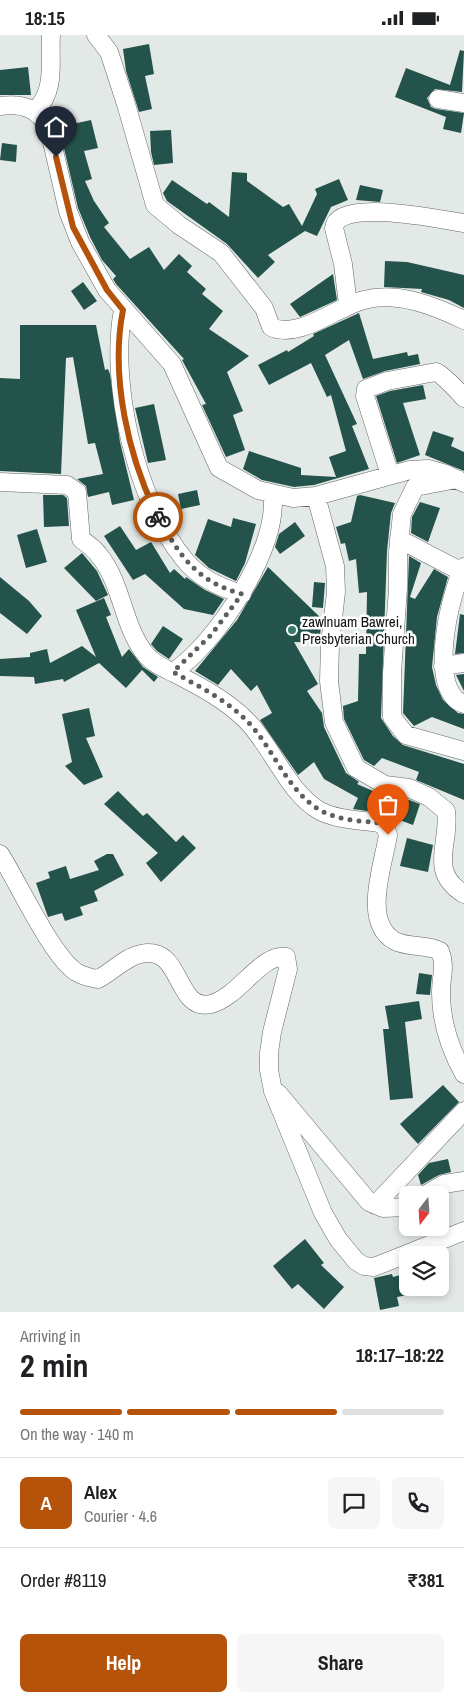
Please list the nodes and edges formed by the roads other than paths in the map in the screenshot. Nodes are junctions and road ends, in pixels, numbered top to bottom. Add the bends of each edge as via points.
1 (51, 35) edge
2 (96, 35) edge
3 (438, 99) dead end
4 (464, 103) edge
5 (0, 106) edge
6 (35, 111) junction
7 (464, 223) edge
8 (348, 305) junction
9 (123, 310) junction
10 (464, 320) edge
11 (464, 397) edge
12 (390, 475) junction
13 (460, 481) edge
14 (0, 482) edge
15 (272, 494) junction
16 (316, 496) junction
17 (399, 539) junction
18 (463, 570) edge
19 (242, 594) junction
20 (464, 663) edge
21 (443, 667) junction
22 (173, 672) junction
23 (464, 703) edge
24 (464, 751) edge
25 (0, 854) edge
26 (464, 894) edge
27 (464, 1074) edge
28 (271, 1084) junction
29 (464, 1111) edge
30 (464, 1181) edge
31 (440, 1186) edge
32 (375, 1205) junction
33 (399, 1208) edge
34 (464, 1231) edge

1 - 6 street via 53,65 44,98
2 - 8 street via 109,52 155,205 221,253 264,308 271,327 280,331 300,328
3 - 4 street
5 - 6 street via 16,103
6 - 9 street via 49,129 73,227 107,290
7 - 8 street via 388,212 347,213 334,228
8 - 10 street via 365,299 402,299
9 - 15 street via 172,364 219,467 258,490
9 - 19 street via 118,364 124,410 130,442 156,514 185,560 214,583
11 - 12 street via 436,371 387,381 366,389 365,396
12 - 13 street via 428,469
12 - 16 street
13 - 17 street via 415,487 402,514
14 - 22 street via 66,485 77,493 81,539 99,554 130,628 147,656
15 - 16 street via 294,498
15 - 19 street via 272,519
16 - 26 street via 335,566 329,681 334,722 356,768 385,785 409,787 446,811 448,820 441,859 450,882
17 - 18 street
17 - 24 street via 392,717 406,735
18 - 21 street via 451,602
19 - 22 street via 211,635
20 - 21 street
21 - 23 street via 446,683
22 - 27 street via 210,692 246,719 305,799 320,810 334,817 379,823 385,827 388,835 376,892 380,922 394,941 440,951 444,959 441,996 444,1025 452,1052
25 - 28 street via 57,951 76,972 89,978 98,979 128,960 141,954 152,954 168,960 190,998 210,1004 245,984 267,961 286,957 285,985 269,1053
28 - 32 street
28 - 34 street via 324,1213 338,1239 356,1261 364,1266 379,1266
29 - 32 street
30 - 31 street
32 - 33 street

